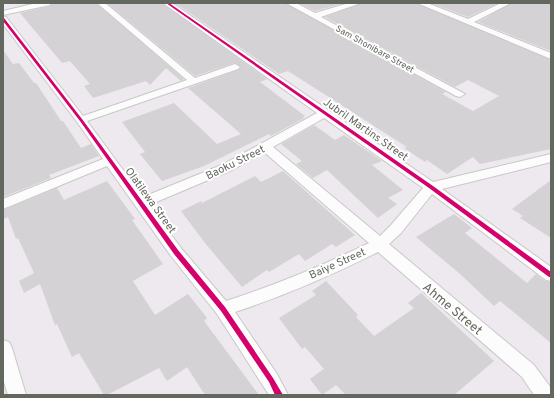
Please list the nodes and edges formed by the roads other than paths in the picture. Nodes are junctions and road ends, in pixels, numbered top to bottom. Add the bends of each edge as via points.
1 (47, 3) edge
2 (101, 3) edge
3 (167, 3) edge
4 (290, 3) edge
5 (357, 3) edge
6 (421, 3) edge
7 (507, 3) edge
8 (3, 13) edge
9 (316, 16) junction
10 (3, 18) edge
11 (468, 22) junction
12 (551, 56) edge
13 (235, 67) dead end
14 (192, 81) junction
15 (460, 94) dead end
16 (325, 113) junction
17 (81, 120) junction
18 (266, 147) junction
19 (551, 158) edge
20 (110, 160) junction
21 (430, 187) junction
22 (141, 203) junction
23 (3, 204) edge
24 (378, 244) junction
25 (551, 275) edge
26 (223, 309) junction
27 (3, 348) edge
28 (18, 395) edge
29 (279, 395) edge
30 (545, 395) edge

1 - 8 street
2 - 14 street
3 - 16 street, Jubril Martins Street
4 - 9 street, Sam Shonibare Street
5 - 9 street
6 - 11 street
7 - 11 street
9 - 15 street, Sam Shonibare Street
10 - 17 street, Olatilewa Street
11 - 12 street
13 - 14 street
14 - 17 street
16 - 18 street, Baoku Street
16 - 21 street, Jubril Martins Street
17 - 20 street, Olatilewa Street
18 - 22 street, Baoku Street via 228,167
18 - 24 street, Ahme Street
19 - 21 street
20 - 22 street, Olatilewa Street
20 - 23 street
21 - 24 street, Baiye Street via 396,230
21 - 25 street, Jubril Martins Street
22 - 26 street, Olatilewa Street via 176,252
24 - 26 street, Baiye Street via 340,264 263,296
24 - 30 street, Ahme Street via 528,371
26 - 29 street, Olatilewa Street
27 - 28 street

